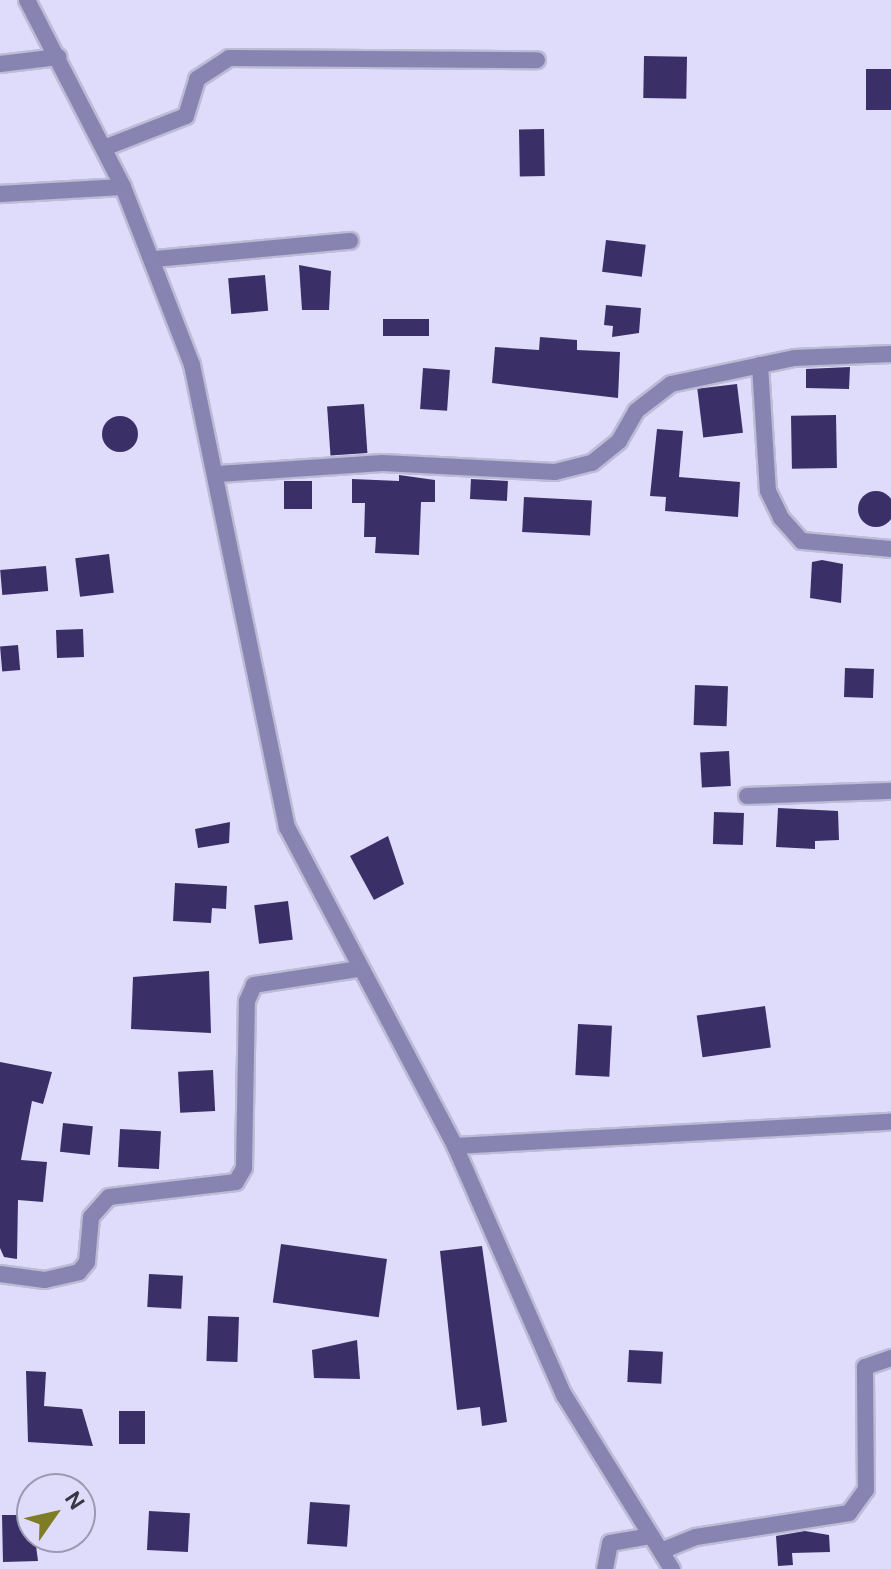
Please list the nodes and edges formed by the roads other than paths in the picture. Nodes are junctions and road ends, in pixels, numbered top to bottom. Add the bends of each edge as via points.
1 (27, 0) edge
2 (59, 57) junction
3 (537, 60) dead end
4 (0, 64) edge
5 (104, 148) junction
6 (123, 187) junction
7 (0, 194) edge
8 (350, 241) dead end
9 (155, 259) junction
10 (891, 354) edge
11 (760, 365) junction
12 (218, 474) junction
13 (891, 549) edge
14 (891, 791) edge
15 (747, 796) dead end
16 (358, 969) junction
17 (891, 1122) edge
18 (455, 1146) junction
19 (0, 1274) edge
20 (891, 1358) edge
21 (651, 1536) junction
22 (661, 1551) junction
23 (605, 1569) edge
24 (672, 1569) edge

1 - 2 street
2 - 4 street
2 - 5 street
3 - 5 street via 229,58 197,79 186,116
5 - 6 street
6 - 7 street
6 - 9 street
8 - 9 street
9 - 12 street
10 - 11 street
11 - 12 street via 671,384 636,411 619,441 592,463 555,472 383,463
11 - 13 street via 768,491 781,518 802,541
12 - 16 street via 287,827
14 - 15 street
16 - 18 street
16 - 19 street via 254,985 247,1001 244,1168 236,1182 109,1197 91,1217 87,1262 79,1272 45,1280
17 - 18 street
18 - 21 street via 564,1395
20 - 22 street via 865,1367 866,1490 849,1513 696,1537
21 - 22 street
21 - 23 street via 610,1543
22 - 24 street

